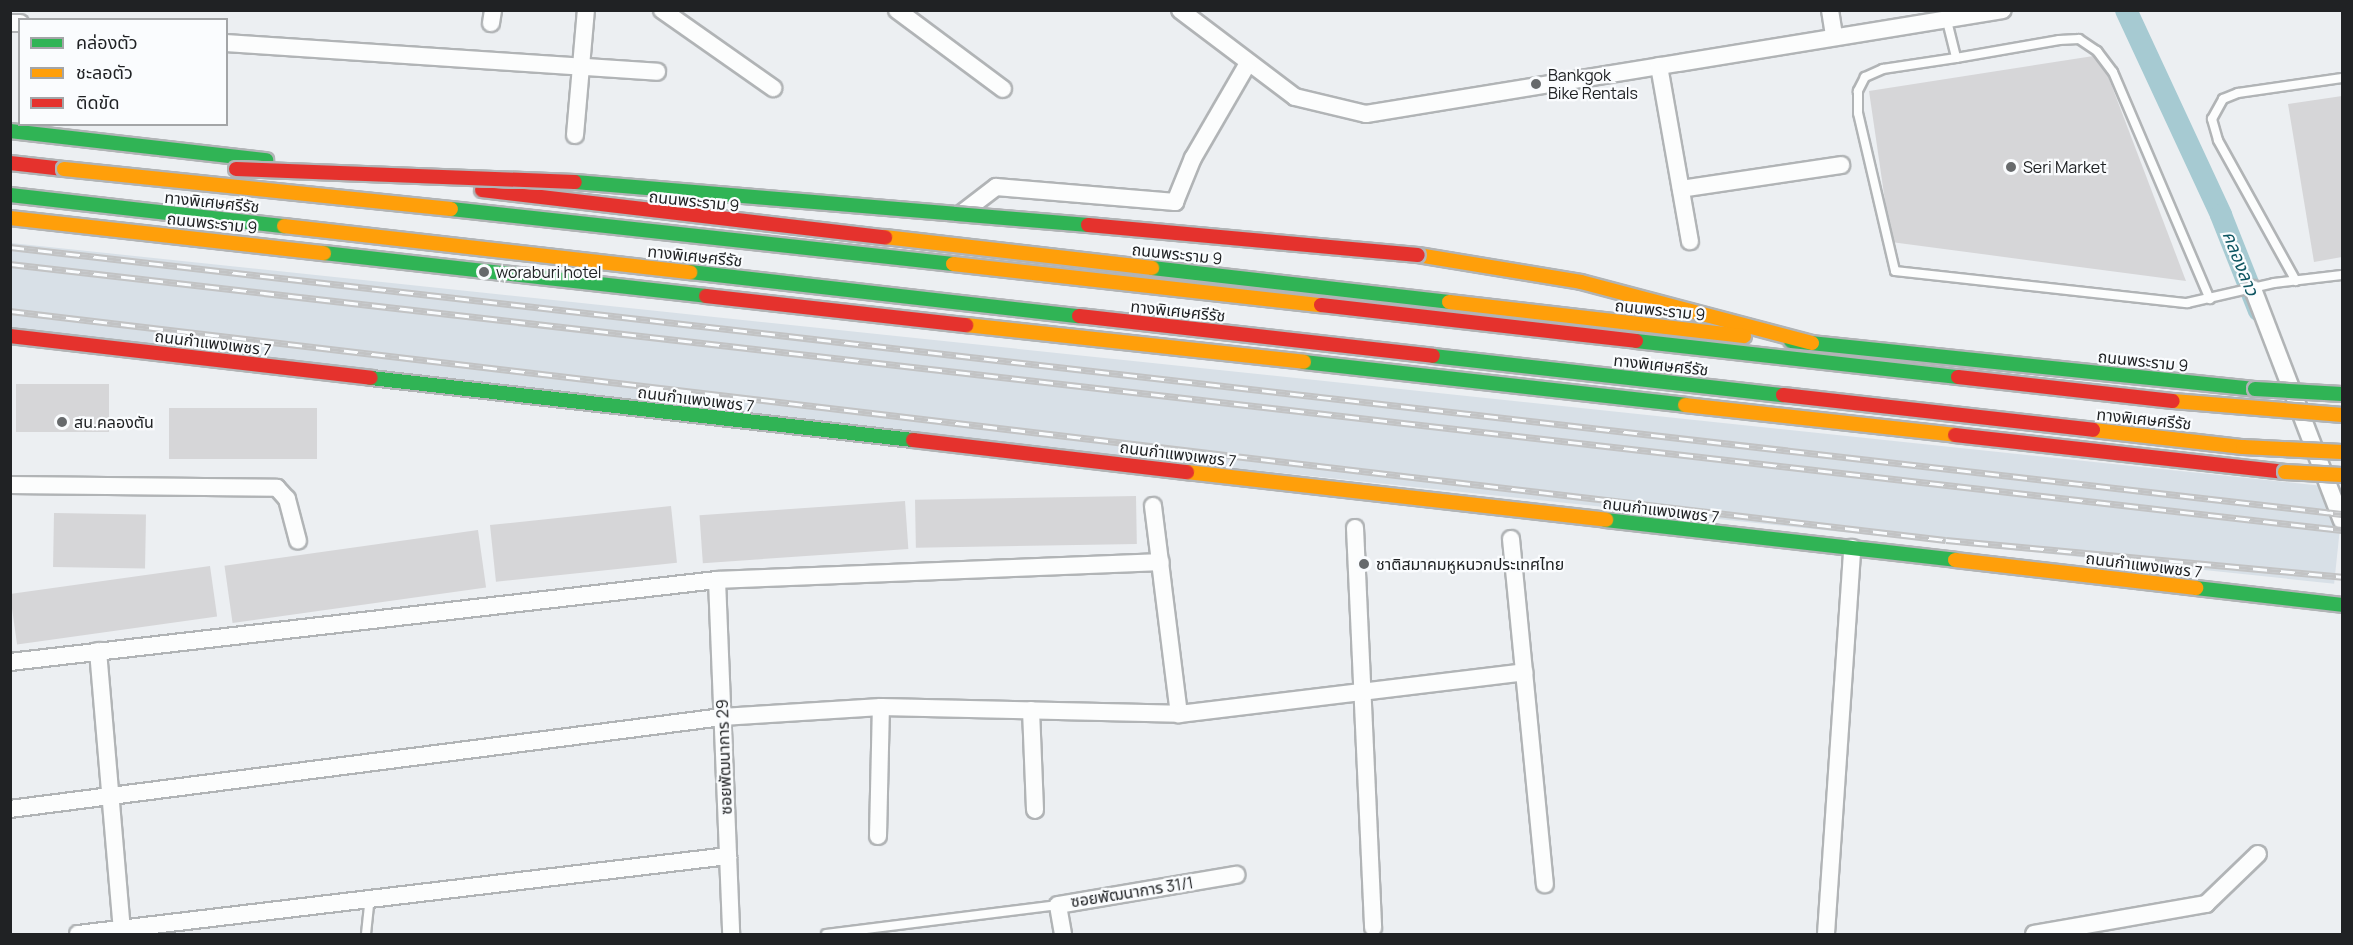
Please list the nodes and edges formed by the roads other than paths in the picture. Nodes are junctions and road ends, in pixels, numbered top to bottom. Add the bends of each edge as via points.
1 (586, 10) edge
2 (662, 10) edge
3 (897, 10) edge
4 (1180, 10) edge
5 (1830, 10) edge
6 (2003, 10) edge
7 (1947, 21) junction
8 (1834, 35) junction
9 (228, 43) edge
10 (1956, 58) junction
11 (1248, 63) junction
12 (1659, 66) junction
13 (581, 69) junction
14 (657, 72) dead end
15 (2343, 78) edge
16 (773, 88) dead end
17 (1003, 89) dead end
18 (10, 130) edge
19 (575, 135) dead end
20 (10, 163) edge
21 (1841, 165) dead end
22 (64, 170) junction
23 (1681, 189) junction
24 (10, 195) edge
25 (10, 218) edge
26 (1690, 241) dead end
27 (924, 243) junction
28 (2343, 275) edge
29 (2296, 281) junction
30 (2253, 289) junction
31 (2210, 299) junction
32 (10, 336) edge
33 (1812, 343) junction
34 (2343, 394) edge
35 (2343, 415) edge
36 (2343, 452) edge
37 (2343, 476) edge
38 (10, 485) edge
39 (1153, 506) dead end
40 (2343, 521) edge
41 (1355, 528) dead end
42 (1511, 540) dead end
43 (298, 541) dead end
44 (1852, 548) junction
45 (1161, 562) junction
46 (717, 580) junction
47 (2341, 605) edge
48 (98, 651) junction
49 (10, 662) edge
50 (1524, 672) junction
51 (1362, 692) junction
52 (881, 707) junction
53 (1031, 710) junction
54 (1179, 714) junction
55 (722, 717) junction
56 (111, 797) junction
57 (10, 809) edge
58 (1035, 810) dead end
59 (878, 836) dead end
60 (2258, 854) dead end
61 (728, 856) junction
62 (1236, 875) dead end
63 (1545, 884) dead end
64 (369, 903) junction
65 (1058, 905) junction
66 (1373, 928) dead end
67 (122, 931) junction
68 (78, 934) edge
69 (366, 934) edge
70 (731, 934) edge
71 (826, 934) edge
72 (1063, 934) edge
73 (1826, 934) edge
74 (2034, 934) edge

1 - 13 street
2 - 16 street
3 - 17 street
4 - 11 street
5 - 8 street
6 - 7 street
7 - 8 street
7 - 10 lane
8 - 12 street
9 - 13 street
10 - 31 lane via 2079,39 2097,51 2113,72
10 - 31 lane via 1883,69 1865,77 1858,91 1857,113 1895,271 2021,289 2187,303
11 - 12 street via 1295,97 1366,114
11 - 27 street via 1193,158 1175,202 996,187
12 - 23 street
13 - 14 street
13 - 19 street
15 - 29 lane via 2238,93 2223,99 2212,119 2217,140
18 - 27 main road, ถนนพระราม 9 via 196,150 627,210
20 - 22 main road, ทางพิเศษศรีรัช
21 - 23 street
22 - 33 main road, bridge via 390,172 646,186 1418,255 1581,282
22 - 35 main road, ทางพิเศษศรีรัช, bridge via 632,228 2261,411
23 - 26 street
24 - 36 main road, ทางพิเศษศรีรัช, bridge via 2219,444
25 - 37 main road, ถนนพระราม 9, bridge
27 - 33 main road, ถนนพระราม 9
28 - 29 lane
29 - 30 lane
30 - 31 lane
30 - 40 street
32 - 44 main road, ถนนกำแพงเพชร 7
33 - 34 main road, ถนนพระราม 9, bridge via 2255,389
38 - 43 street via 276,488 287,499
39 - 45 street
41 - 51 street
42 - 50 street
44 - 47 main road, ถนนกำแพงเพชร 7
44 - 73 street
45 - 46 street
45 - 54 street
46 - 48 street
46 - 55 street, ซอยพัฒนาการ 29
48 - 49 street
48 - 56 street
50 - 51 street
50 - 63 street
51 - 54 street
51 - 66 street
52 - 53 street
52 - 55 street
52 - 59 street
53 - 54 street
53 - 58 street
55 - 56 street
55 - 61 street, ซอยพัฒนาการ 29
56 - 57 street
56 - 67 street
60 - 74 street via 2206,904
61 - 64 street
61 - 70 street, ซอยพัฒนาการ 29
62 - 65 street, ซอยพัฒนาการ 31/1
64 - 67 street
64 - 69 lane
65 - 71 lane
65 - 72 street, ซอยพัฒนาการ 31/1
67 - 68 street

